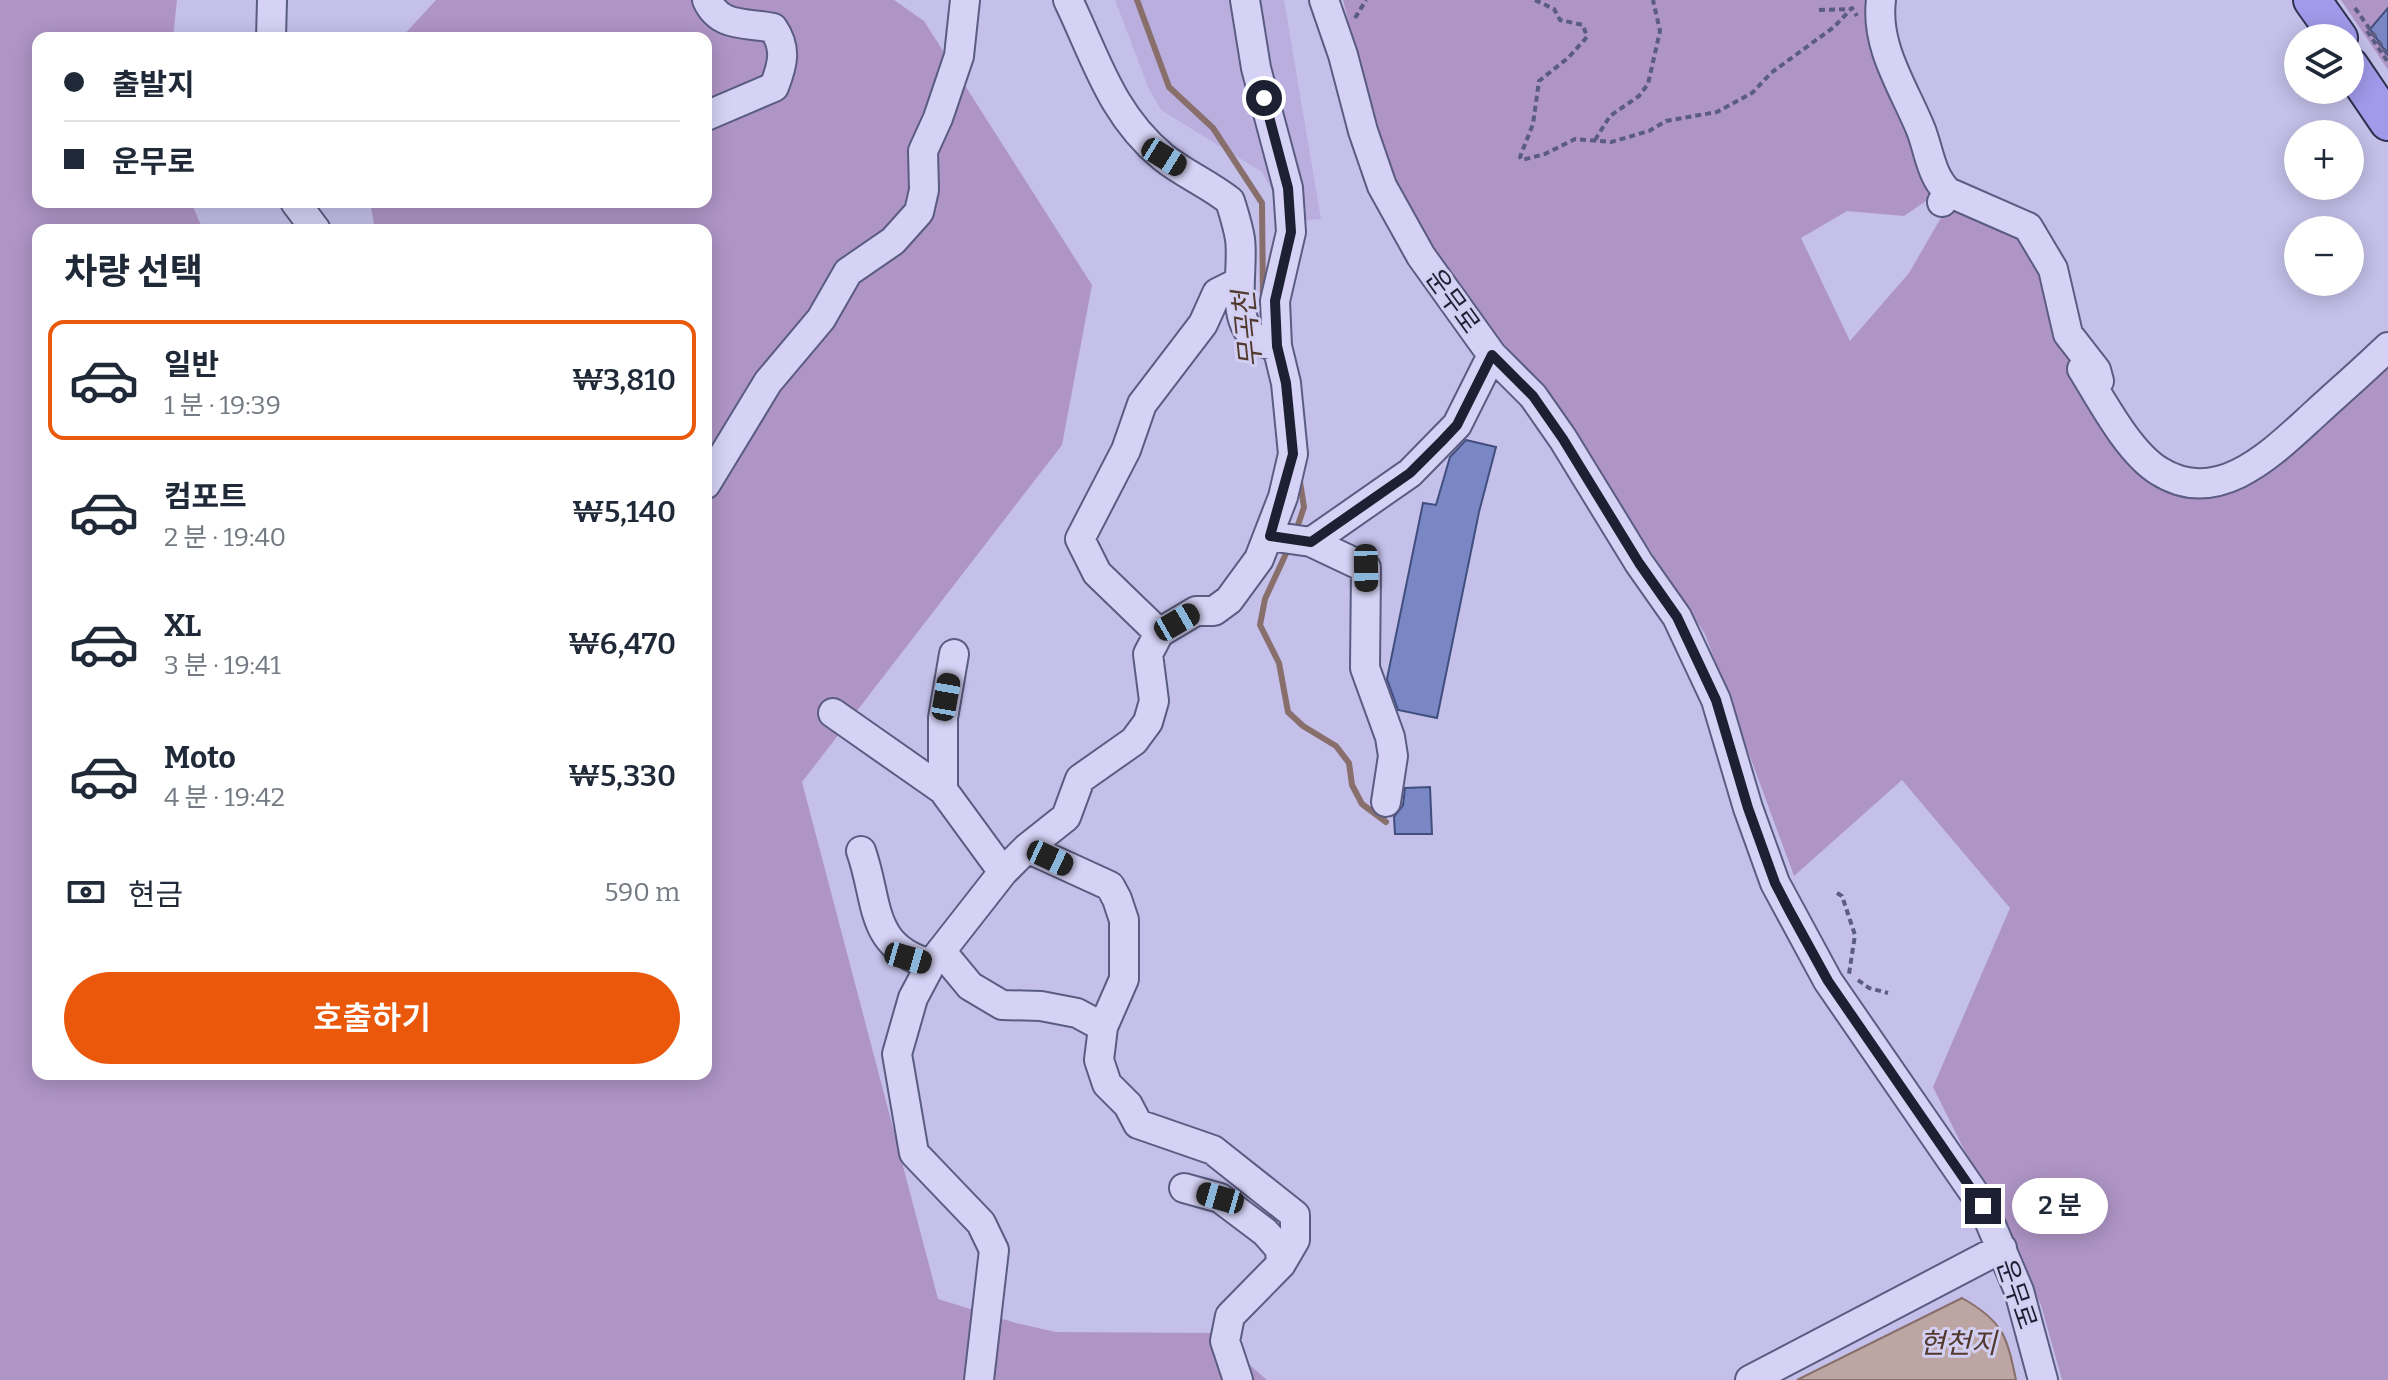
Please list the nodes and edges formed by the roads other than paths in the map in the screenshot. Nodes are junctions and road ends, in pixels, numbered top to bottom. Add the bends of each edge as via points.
1 (272, 0) edge
2 (707, 0) edge
3 (965, 0) edge
4 (1068, 0) edge
5 (1245, 0) edge
6 (1324, 0) edge
7 (2315, 1) edge
8 (1864, 5) edge
9 (2349, 18) edge
10 (271, 32) edge
11 (2364, 57) edge
12 (2364, 87) edge
13 (2388, 91) edge
14 (712, 113) edge
15 (2388, 122) edge
16 (1237, 283) junction
17 (1270, 345) junction
18 (2388, 347) edge
19 (1492, 355) junction
20 (2082, 369) dead end
21 (2100, 397) junction
22 (712, 474) edge
23 (1270, 536) junction
24 (1311, 542) junction
25 (1159, 633) junction
26 (954, 654) dead end
27 (833, 713) dead end
28 (943, 790) junction
29 (1386, 802) dead end
30 (1027, 848) junction
31 (861, 851) dead end
32 (1003, 872) junction
33 (936, 958) junction
34 (1103, 1027) junction
35 (1184, 1188) dead end
36 (2002, 1248) junction
37 (1281, 1264) junction
38 (979, 1380) edge
39 (1238, 1380) edge
40 (1750, 1380) edge
41 (2043, 1380) edge

1 - 10 street
2 - 14 street via 722,21 773,28 783,42 774,87
3 - 22 street via 959,56 923,151 919,212 893,241 848,272 821,319 768,382
4 - 16 street via 1107,90 1136,129 1164,157 1230,201 1240,241
5 - 17 street via 1256,68 1288,188 1291,232
6 - 19 street, 운무로 via 1382,186 1421,256
7 - 9 main road
8 - 21 street via 1879,21 1945,197 2028,227 2053,269 2068,334 2099,375
11 - 13 main road
12 - 15 main road
16 - 17 street via 1246,329 1252,338
16 - 25 street via 1217,293 1203,324 1142,404 1126,450 1080,539 1097,573
17 - 23 street via 1286,383 1293,454
18 - 21 street via 2268,456 2224,480 2179,480 2157,470
19 - 24 street via 1457,425 1439,444 1410,473
19 - 36 street, 운무로 via 1533,396 1677,617 1716,700 1775,883 1983,1206
20 - 21 street
23 - 24 street
23 - 25 street via 1229,600 1214,611 1196,611
24 - 29 street via 1366,568 1365,668 1393,756
25 - 30 street via 1148,654 1154,701 1148,722 1134,741 1080,779 1066,817
26 - 28 street via 943,718
27 - 28 street
28 - 32 street
30 - 32 street
30 - 34 street via 1110,886 1117,899 1124,920 1124,979
31 - 33 street via 871,899 888,940 908,958
32 - 33 street
33 - 34 street via 1002,1005 1077,1013
33 - 38 street via 913,998 897,1054 914,1153 981,1223 994,1250
34 - 37 street via 1099,1060 1107,1084 1138,1124 1213,1150 1295,1215 1295,1240
35 - 37 street via 1220,1198 1265,1232 1280,1249
36 - 40 street
36 - 41 street, 운무로
37 - 39 street via 1230,1316 1225,1341

